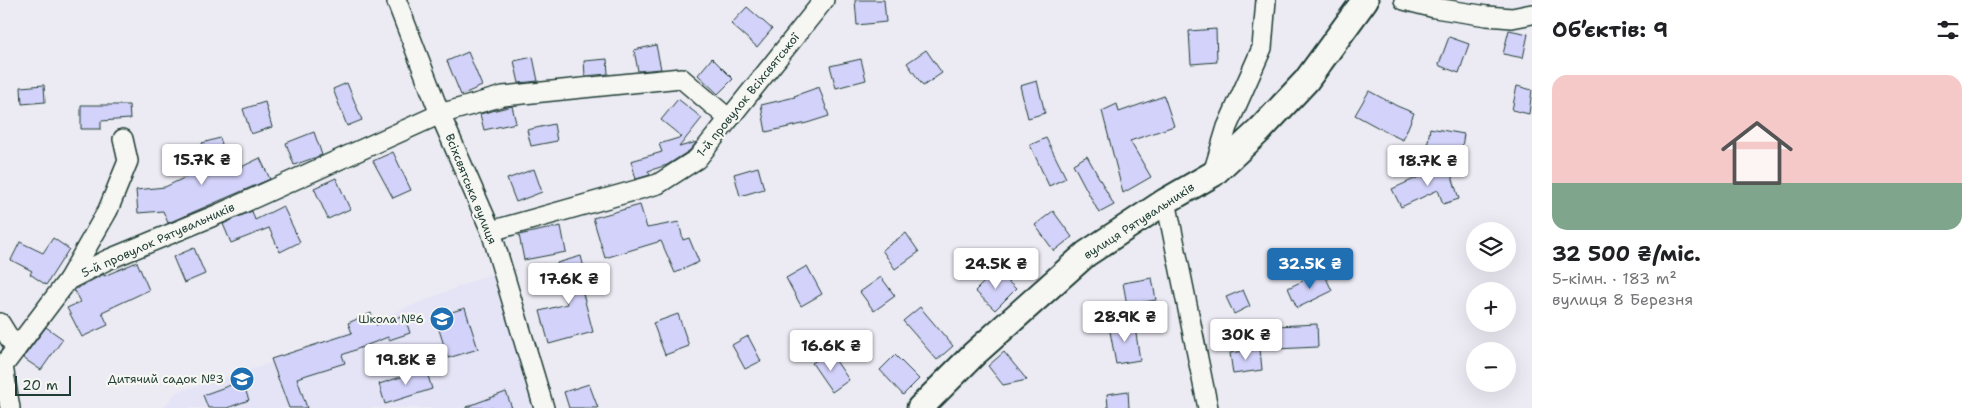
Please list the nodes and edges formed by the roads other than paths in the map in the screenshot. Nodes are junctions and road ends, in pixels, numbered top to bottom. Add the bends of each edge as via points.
1 (824, 0) edge
2 (1266, 0) edge
3 (1365, 0) edge
4 (1404, 0) edge
5 (397, 2) dead end
6 (1532, 14) edge
7 (440, 114) junction
8 (729, 119) junction
9 (122, 139) dead end
10 (1213, 174) junction
11 (1166, 200) junction
12 (491, 232) junction
13 (68, 280) junction
14 (0, 323) edge
15 (16, 348) junction
16 (1, 367) edge
17 (10, 408) edge
18 (544, 408) edge
19 (920, 408) edge
20 (1208, 408) edge

1 - 8 street, 1-й провулок Всіхсвятської
2 - 10 street via 1262,48 1228,127
3 - 10 main road, вулиця Рятувальників via 1306,81
4 - 6 street via 1487,16 1512,18
5 - 7 street, Всіхсвятська вулиця
7 - 8 street, 5-й провулок Рятувальників via 503,96 681,78
7 - 12 street, Всіхсвятська вулиця
7 - 13 street, 5-й провулок Рятувальників
8 - 12 street, 1-й провулок Всіхсвятської via 697,158 658,184
9 - 13 street via 128,161 108,210
10 - 11 main road, вулиця Рятувальників
11 - 19 main road, вулиця Рятувальників via 1086,254 974,354
11 - 20 street
12 - 18 street, Всіхсвятська вулиця
13 - 15 street, 5-й провулок Рятувальників
14 - 15 street
15 - 16 street, 5-й провулок Рятувальників
16 - 17 street, 5-й провулок Рятувальників

